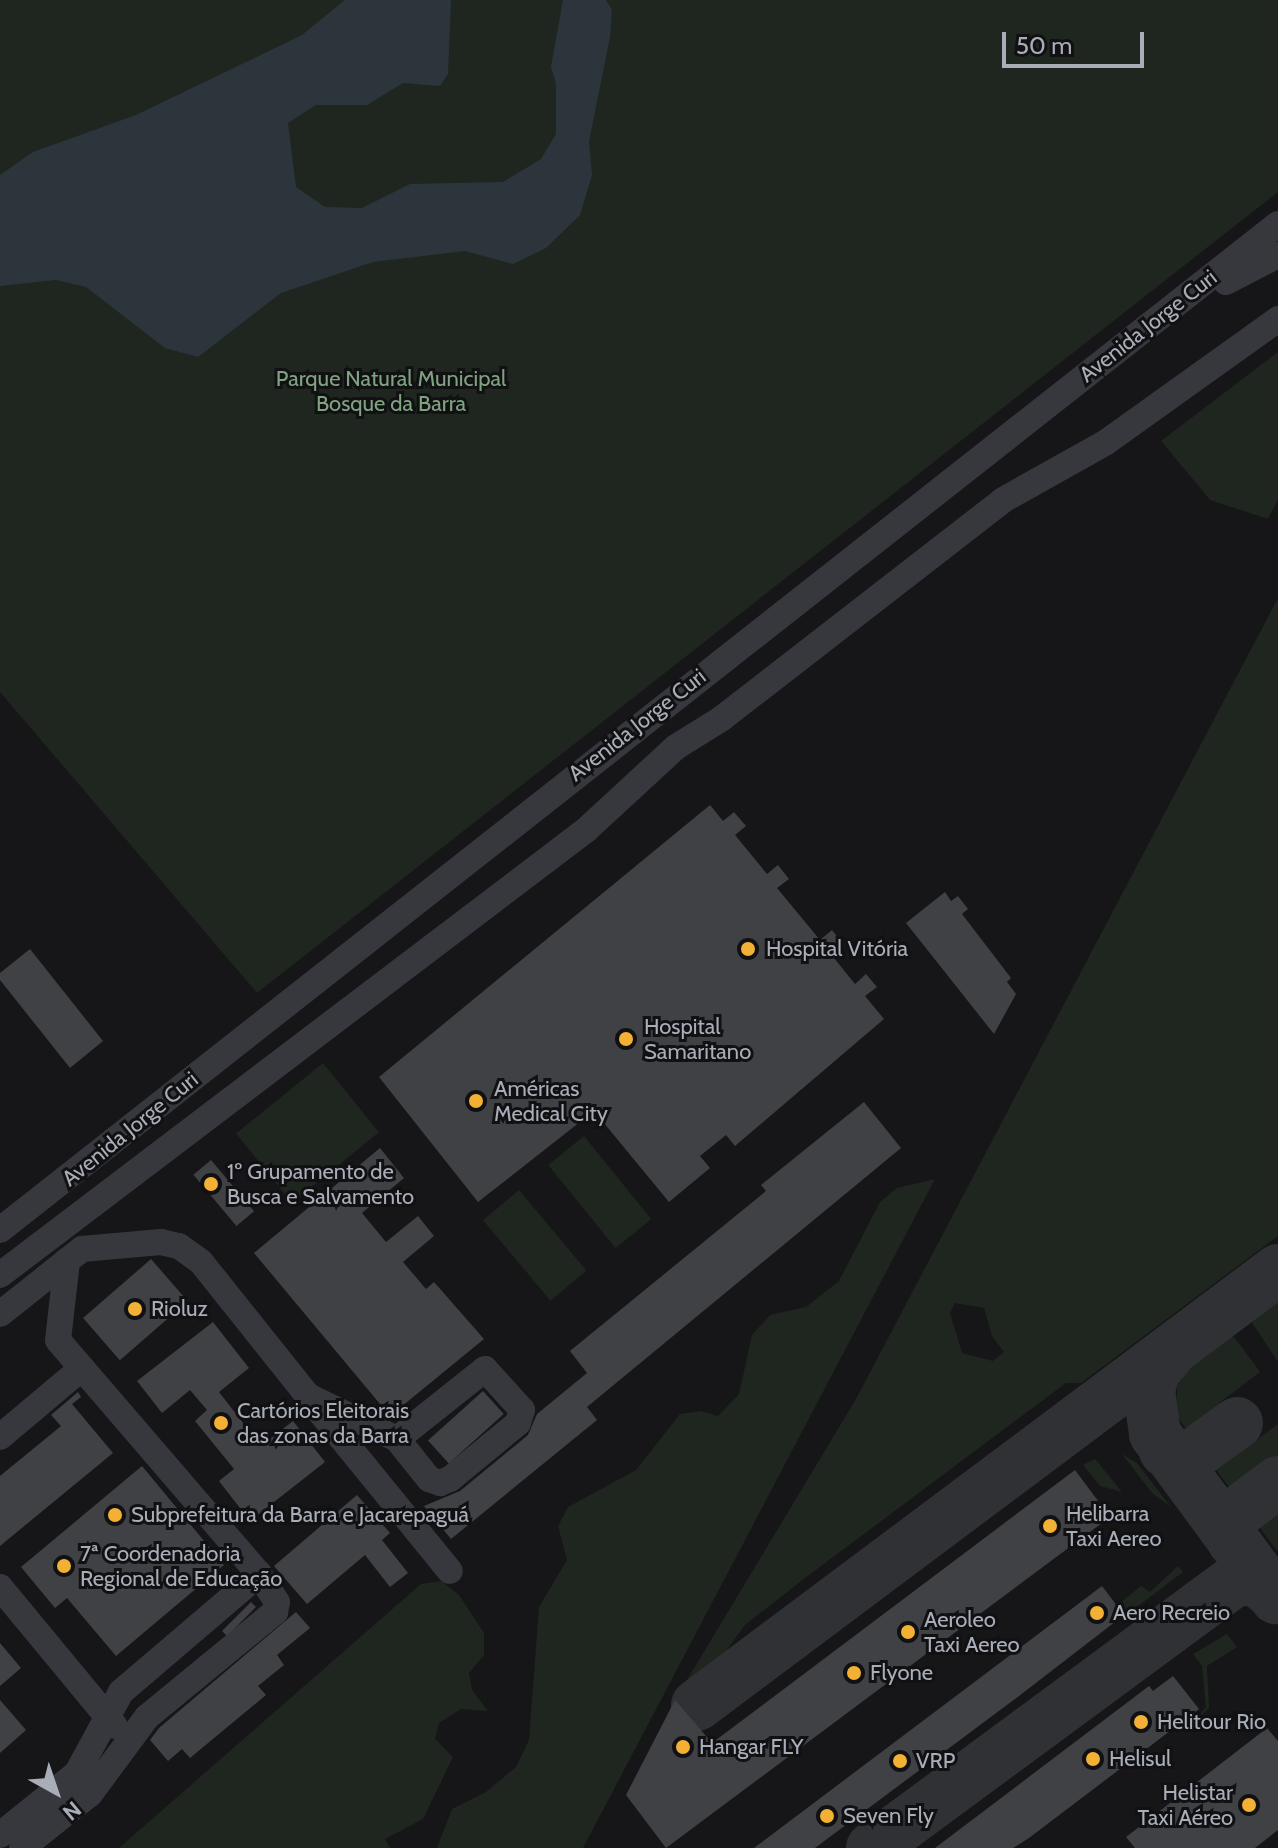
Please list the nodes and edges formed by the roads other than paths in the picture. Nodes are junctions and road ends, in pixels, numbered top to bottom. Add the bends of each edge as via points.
1 (1278, 224) edge
2 (1278, 255) edge
3 (1278, 297) edge
4 (1278, 319) edge
5 (1127, 342) junction
6 (1181, 386) junction
7 (645, 718) junction
8 (676, 747) junction
9 (45, 1197) junction
10 (65, 1227) junction
11 (0, 1230) edge
12 (74, 1255) junction
13 (0, 1275) edge
14 (0, 1314) edge
15 (82, 1368) junction
16 (308, 1396) junction
17 (0, 1437) edge
18 (397, 1439) junction
19 (450, 1571) dead end
20 (259, 1574) junction
21 (0, 1587) edge
22 (105, 1715) junction
23 (131, 1744) junction
24 (0, 1835) edge
25 (22, 1848) edge

1 - 5 street, Avenida Jorge Curi
2 - 5 street
3 - 6 street
4 - 6 street, Avenida Jorge Curi
5 - 7 street, Avenida Jorge Curi
6 - 8 street, Avenida Jorge Curi via 1105,443 1003,500 721,719
7 - 8 street
7 - 9 street, Avenida Jorge Curi
8 - 10 street, Avenida Jorge Curi via 586,830
9 - 10 street
9 - 11 street, Avenida Jorge Curi
10 - 12 street
10 - 13 street, Avenida Jorge Curi
12 - 14 street
12 - 15 street via 56,1327 58,1340
12 - 16 street via 161,1242 179,1246 201,1262
15 - 17 street
15 - 20 street
16 - 18 street
16 - 19 street
18 - 18 street via 485,1369 522,1410 518,1423 440,1483 429,1479
20 - 22 street via 121,1692
20 - 23 street via 274,1592 275,1612 166,1699
21 - 22 street
22 - 23 street
22 - 24 street via 99,1738 77,1773
23 - 25 street via 90,1794

